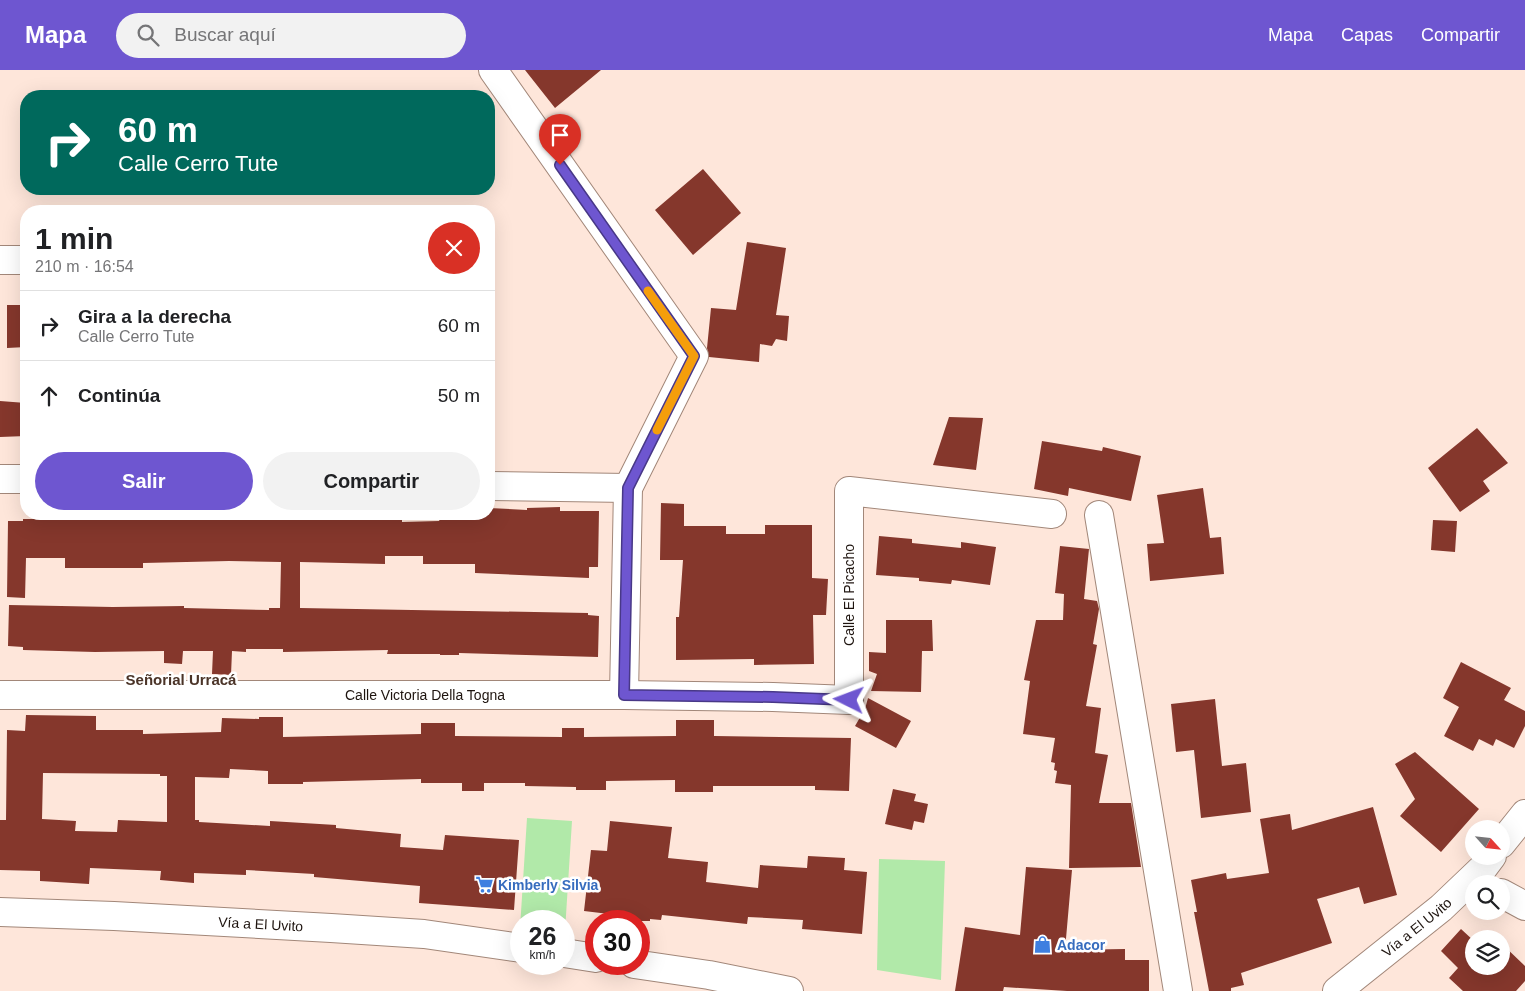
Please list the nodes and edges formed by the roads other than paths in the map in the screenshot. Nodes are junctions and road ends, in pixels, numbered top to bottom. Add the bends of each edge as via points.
1 (493, 70) edge
2 (0, 260) edge
3 (20, 260) edge
4 (0, 479) edge
5 (20, 479) edge
6 (495, 486) edge
7 (628, 488) junction
8 (1052, 514) dead end
9 (1099, 515) dead end
10 (0, 694) edge
11 (624, 695) junction
12 (849, 700) joint
13 (1525, 814) edge
14 (1510, 833) edge
15 (1465, 890) edge
16 (1510, 898) edge
17 (1525, 906) edge
18 (0, 912) edge
19 (510, 946) edge
20 (650, 966) edge
21 (789, 991) edge
22 (1178, 991) edge
23 (1337, 991) edge

1 - 7 street via 694,356
2 - 3 street
4 - 5 street
6 - 7 street
7 - 11 street
8 - 12 street, Calle El Picacho via 849,491
9 - 22 street
10 - 11 street, Calle Victoria Della Togna
11 - 12 street, Calle Victoria Della Togna
13 - 14 street
15 - 23 street, Vía a El Uvito
16 - 17 street
18 - 19 street, Vía a El Uvito via 424,934
20 - 21 street

